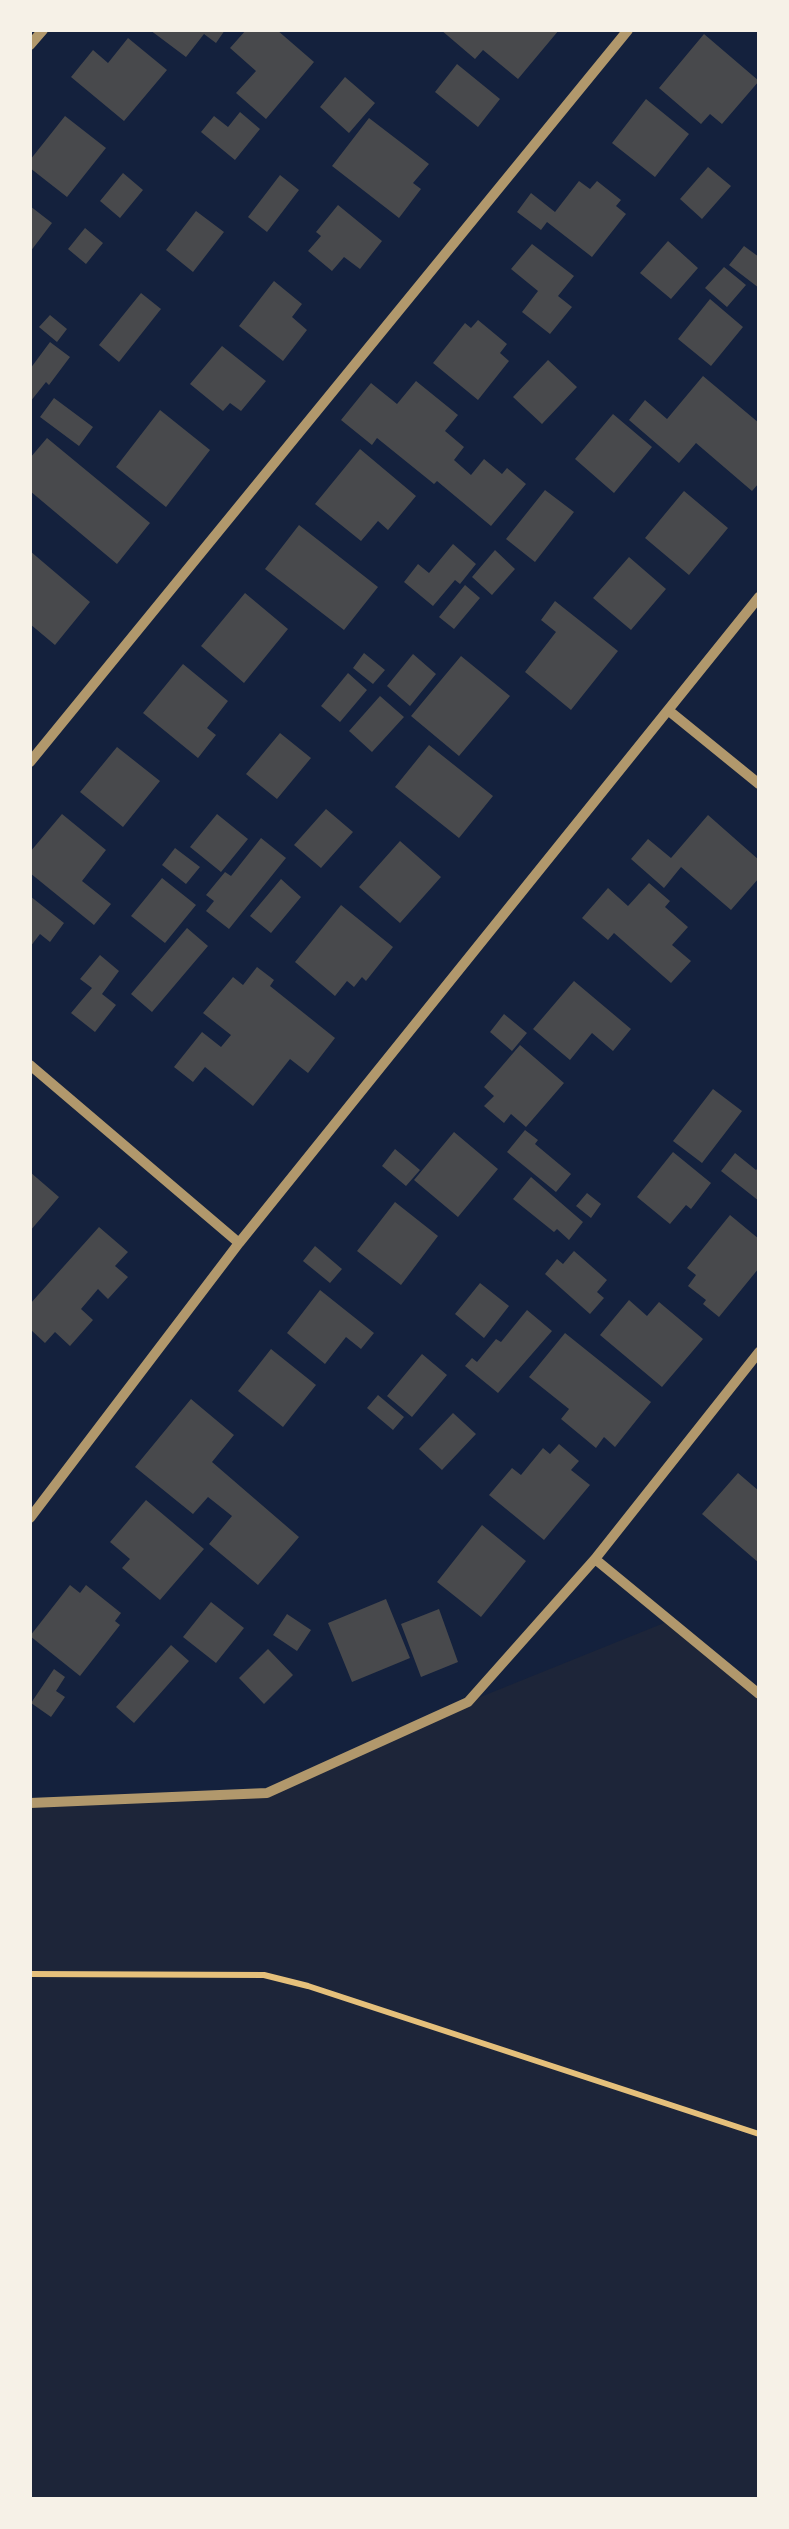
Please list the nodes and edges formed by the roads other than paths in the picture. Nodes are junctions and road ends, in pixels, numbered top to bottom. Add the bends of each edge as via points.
1 (43, 30) edge
2 (628, 30) edge
3 (30, 45) edge
4 (759, 596) edge
5 (668, 710) junction
6 (30, 762) edge
7 (759, 784) edge
8 (30, 1065) edge
9 (239, 1243) junction
10 (759, 1352) edge
11 (30, 1518) edge
12 (595, 1559) junction
13 (759, 1694) edge
14 (30, 1804) edge

1 - 3 street
2 - 6 street
4 - 5 street
5 - 7 street
5 - 9 street
8 - 9 street
9 - 11 street
10 - 12 street
12 - 13 street
12 - 14 street via 468,1702 267,1793

